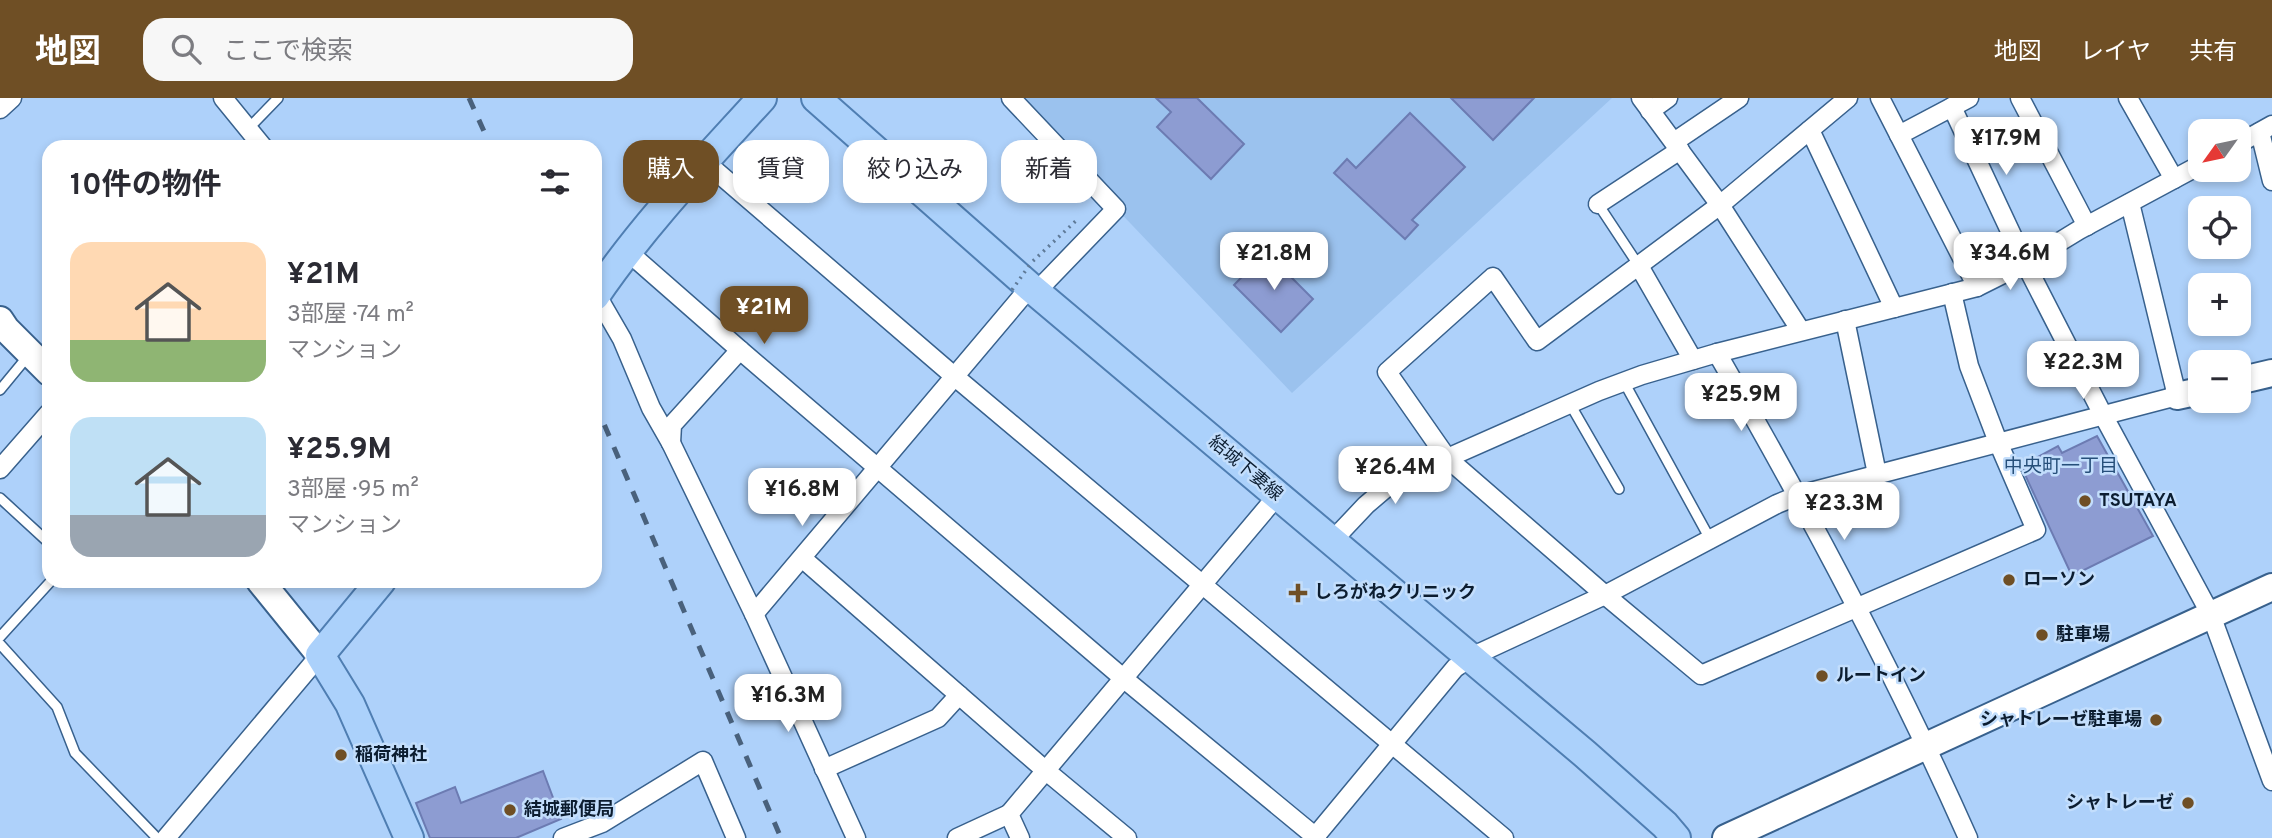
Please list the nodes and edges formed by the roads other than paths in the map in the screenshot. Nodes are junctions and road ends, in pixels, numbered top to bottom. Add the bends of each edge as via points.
1 (12, 98) edge
2 (223, 98) edge
3 (278, 98) edge
4 (762, 98) edge
5 (816, 98) edge
6 (1011, 98) edge
7 (1668, 98) edge
8 (1739, 98) edge
9 (1848, 98) edge
10 (1881, 98) edge
11 (1969, 98) edge
12 (2020, 98) edge
13 (2128, 98) edge
14 (1646, 104) edge
15 (1952, 107) junction
16 (0, 110) edge
17 (248, 129) junction
18 (2266, 129) edge
19 (1810, 130) junction
20 (1899, 135) junction
21 (258, 140) edge
22 (719, 143) edge
23 (1677, 146) junction
24 (2188, 171) edge
25 (719, 174) edge
26 (2174, 179) junction
27 (2272, 181) edge
28 (667, 203) edge
29 (2130, 203) junction
30 (1598, 204) joint
31 (1720, 205) junction
32 (2087, 226) junction
33 (627, 251) junction
34 (2025, 263) junction
35 (1639, 266) junction
36 (1027, 283) junction
37 (602, 286) edge
38 (1977, 286) junction
39 (1952, 293) junction
40 (602, 305) edge
41 (1894, 308) junction
42 (0, 320) edge
43 (1845, 320) junction
44 (1801, 331) junction
45 (740, 350) junction
46 (30, 353) junction
47 (1717, 353) junction
48 (1693, 360) junction
49 (42, 365) edge
50 (2272, 373) edge
51 (954, 376) junction
52 (2251, 378) edge
53 (1624, 382) junction
54 (0, 390) edge
55 (2188, 391) edge
56 (2188, 394) edge
57 (1570, 404) junction
58 (2104, 415) junction
59 (42, 421) edge
60 (1998, 442) junction
61 (671, 443) junction
62 (1447, 458) junction
63 (878, 467) junction
64 (0, 470) edge
65 (1877, 474) junction
66 (1619, 489) dead end
67 (1798, 495) junction
68 (1278, 496) junction
69 (0, 498) edge
70 (42, 537) edge
71 (1710, 539) junction
72 (1332, 541) junction
73 (802, 558) junction
74 (1203, 585) junction
75 (2272, 587) edge
76 (45, 588) edge
77 (266, 588) edge
78 (375, 588) edge
79 (1605, 595) junction
80 (1855, 607) junction
81 (754, 614) junction
82 (2211, 615) junction
83 (0, 637) edge
84 (0, 643) edge
85 (320, 655) junction
86 (1471, 657) junction
87 (1123, 678) junction
88 (959, 695) junction
89 (1390, 743) junction
90 (1927, 746) junction
91 (824, 769) junction
92 (1045, 770) junction
93 (2272, 781) edge
94 (1009, 814) junction
95 (605, 830) edge
96 (1315, 837) edge
97 (157, 838) edge
98 (166, 838) edge
99 (410, 838) edge
100 (563, 838) edge
101 (736, 838) edge
102 (856, 838) edge
103 (957, 838) edge
104 (1020, 838) edge
105 (1127, 838) edge
106 (1504, 838) edge
107 (1676, 838) edge
108 (1727, 838) edge
109 (1968, 838) edge

1 - 16 street
2 - 17 street
3 - 17 lane
4 - 22 main road
5 - 36 main road, 結城下妻線
6 - 36 street via 1116,209
7 - 14 street
8 - 23 street
9 - 19 street
10 - 20 street
11 - 15 street
12 - 32 street
13 - 26 street
14 - 23 street
15 - 20 street
15 - 34 street
17 - 21 street
18 - 27 street
19 - 31 street
19 - 41 street
20 - 38 street
23 - 30 street
23 - 31 street
24 - 26 street
25 - 51 street
26 - 29 street
28 - 33 main road
29 - 32 street
29 - 55 street
30 - 35 lane
31 - 35 street
31 - 44 street
32 - 34 street
33 - 37 main road
33 - 45 street
34 - 38 street
34 - 58 street
35 - 48 street
35 - 62 street via 1538,341 1493,277 1387,372
36 - 51 street
36 - 68 main road, 結城下妻線
38 - 39 street
39 - 41 street
39 - 60 street via 1969,366
40 - 61 street
41 - 43 street
42 - 46 street
43 - 44 street
43 - 65 street
44 - 47 street
45 - 61 street via 672,425
45 - 63 street
46 - 49 street
46 - 54 lane
47 - 48 street
47 - 67 street
48 - 53 street
50 - 52 street
51 - 63 street
51 - 74 street
53 - 57 street
53 - 71 lane
56 - 58 street
57 - 62 street
57 - 66 lane
58 - 60 street
58 - 82 street
59 - 64 street
60 - 65 street
60 - 80 street via 2036,530
61 - 81 street
62 - 72 street via 1393,482
62 - 79 street
63 - 73 street
63 - 87 street
65 - 67 street
67 - 71 street
67 - 80 street
68 - 72 main road, 結城下妻線
68 - 74 street
69 - 70 lane
71 - 79 street
72 - 86 main road, 結城下妻線
73 - 81 street
73 - 88 street
74 - 87 street
74 - 89 street
75 - 82 street
76 - 83 lane
77 - 85 street
78 - 85 main road
79 - 80 street via 1701,674
79 - 86 street
80 - 90 street
81 - 91 street
82 - 90 street
82 - 93 street
84 - 97 lane via 57,707 75,753
85 - 98 street
85 - 99 main road via 350,704
86 - 89 street via 1455,668
86 - 107 main road, 結城下妻線
87 - 92 street
87 - 96 street
88 - 91 street via 939,718
88 - 92 street
89 - 96 street
89 - 106 street
90 - 108 street
90 - 109 street
91 - 102 street
92 - 94 street
92 - 105 street
94 - 103 street
94 - 104 street
95 - 100 street
95 - 101 street via 703,761

